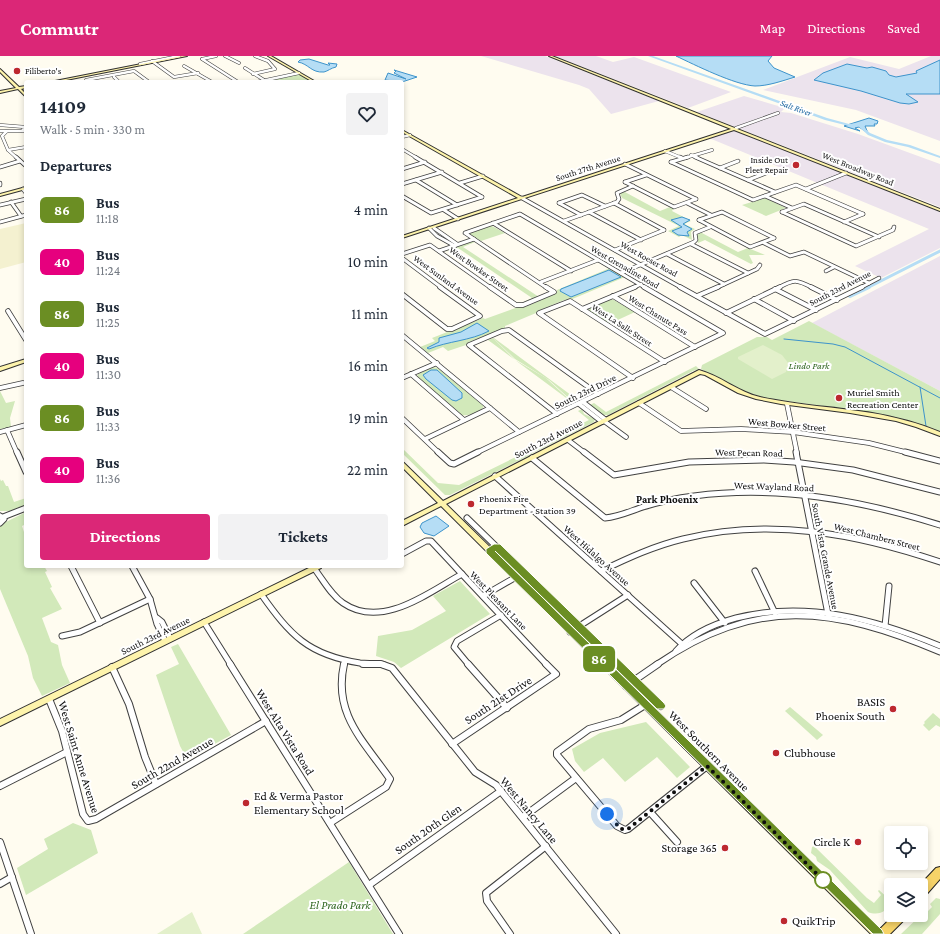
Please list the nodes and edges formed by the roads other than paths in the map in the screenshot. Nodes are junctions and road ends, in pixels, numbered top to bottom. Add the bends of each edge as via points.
1 (179, 56) edge
2 (185, 56) edge
3 (216, 56) edge
4 (225, 56) edge
5 (255, 56) edge
6 (270, 56) edge
7 (550, 56) edge
8 (153, 62) junction
9 (239, 63) dead end
10 (140, 64) dead end
11 (0, 66) edge
12 (184, 66) dead end
13 (245, 68) dead end
14 (0, 70) edge
15 (106, 72) junction
16 (198, 73) junction
17 (299, 73) junction
18 (253, 74) junction
19 (111, 75) junction
20 (114, 77) dead end
21 (67, 79) junction
22 (62, 80) edge
23 (63, 80) edge
24 (90, 80) edge
25 (118, 80) edge
26 (146, 80) edge
27 (209, 80) edge
28 (235, 80) edge
29 (264, 80) joint
30 (311, 80) edge
31 (22, 88) edge
32 (0, 92) edge
33 (778, 113) dead end
34 (0, 125) edge
35 (24, 126) edge
36 (734, 128) junction
37 (0, 131) edge
38 (7, 131) junction
39 (24, 131) edge
40 (404, 132) edge
41 (410, 135) junction
42 (404, 136) edge
43 (24, 147) edge
44 (8, 150) junction
45 (404, 150) edge
46 (712, 150) dead end
47 (664, 151) junction
48 (691, 155) junction
49 (681, 159) junction
50 (738, 161) dead end
51 (20, 162) junction
52 (425, 162) junction
53 (625, 164) junction
54 (24, 165) edge
55 (0, 167) edge
56 (404, 168) edge
57 (720, 168) junction
58 (442, 172) junction
59 (766, 173) dead end
60 (846, 173) junction
61 (646, 175) junction
62 (483, 176) junction
63 (416, 180) junction
64 (748, 180) junction
65 (404, 183) edge
66 (460, 183) junction
67 (633, 186) junction
68 (806, 189) junction
69 (24, 190) edge
70 (775, 192) junction
71 (0, 195) edge
72 (765, 196) junction
73 (404, 197) edge
74 (522, 198) junction
75 (24, 199) edge
76 (11, 202) junction
77 (614, 203) junction
78 (687, 203) junction
79 (0, 205) edge
80 (457, 205) junction
81 (605, 206) junction
82 (792, 208) junction
83 (444, 210) junction
84 (940, 210) edge
85 (589, 212) junction
86 (24, 215) edge
87 (581, 215) junction
88 (711, 215) junction
89 (21, 216) junction
90 (458, 219) junction
91 (564, 221) junction
92 (0, 222) edge
93 (844, 222) junction
94 (493, 223) junction
95 (710, 227) junction
96 (431, 228) junction
97 (894, 228) dead end
98 (404, 236) edge
99 (879, 237) junction
100 (474, 239) junction
101 (641, 240) junction
102 (764, 243) junction
103 (691, 244) junction
104 (457, 245) junction
105 (615, 250) junction
106 (439, 251) junction
107 (404, 253) edge
108 (667, 254) junction
109 (404, 259) edge
110 (598, 260) junction
111 (640, 264) junction
112 (760, 266) dead end
113 (834, 267) junction
114 (571, 271) junction
115 (826, 271) dead end
116 (620, 272) junction
117 (748, 273) junction
118 (879, 278) dead end
119 (541, 282) junction
120 (641, 284) junction
121 (724, 284) junction
122 (869, 284) junction
123 (775, 289) junction
124 (404, 295) edge
125 (613, 296) junction
126 (697, 296) junction
127 (754, 299) junction
128 (837, 300) junction
129 (582, 309) junction
130 (816, 310) junction
131 (8, 311) dead end
132 (726, 313) junction
133 (794, 321) junction
134 (723, 332) joint
135 (767, 334) joint
136 (24, 337) edge
137 (404, 337) edge
138 (695, 347) junction
139 (24, 361) edge
140 (665, 362) junction
141 (437, 364) junction
142 (0, 368) edge
143 (411, 374) junction
144 (404, 377) edge
145 (633, 378) junction
146 (23, 383) dead end
147 (671, 387) junction
148 (0, 388) edge
149 (598, 394) junction
150 (581, 403) junction
151 (639, 403) junction
152 (787, 404) junction
153 (490, 408) junction
154 (706, 409) dead end
155 (557, 414) junction
156 (404, 420) edge
157 (464, 420) junction
158 (604, 421) junction
159 (24, 426) edge
160 (7, 430) junction
161 (0, 432) edge
162 (519, 432) junction
163 (793, 432) junction
164 (940, 434) edge
165 (626, 437) dead end
166 (425, 438) junction
167 (568, 440) junction
168 (532, 458) junction
169 (940, 461) edge
170 (798, 462) junction
171 (404, 466) edge
172 (24, 468) edge
173 (495, 476) junction
174 (940, 492) edge
175 (805, 495) junction
176 (442, 504) junction
177 (24, 509) edge
178 (2, 516) edge
179 (468, 518) dead end
180 (0, 523) edge
181 (404, 523) edge
182 (940, 526) edge
183 (812, 531) junction
184 (497, 547) junction
185 (489, 551) junction
186 (404, 553) edge
187 (940, 562) edge
188 (72, 568) edge
189 (133, 568) edge
190 (314, 568) edge
191 (317, 568) edge
192 (601, 571) junction
193 (755, 571) dead end
194 (462, 574) junction
195 (516, 578) junction
196 (694, 583) dead end
197 (888, 586) dead end
198 (261, 594) junction
199 (628, 595) junction
200 (483, 596) junction
201 (150, 599) junction
202 (775, 614) junction
203 (501, 615) junction
204 (829, 615) junction
205 (100, 622) junction
206 (204, 622) junction
207 (724, 622) junction
208 (579, 626) junction
209 (727, 627) junction
210 (885, 627) junction
211 (570, 632) junction
212 (62, 636) dead end
213 (167, 639) junction
214 (684, 645) junction
215 (940, 646) edge
216 (940, 652) edge
217 (345, 661) junction
218 (112, 667) junction
219 (556, 674) joint
220 (634, 680) junction
221 (626, 686) junction
222 (49, 698) junction
223 (645, 705) junction
224 (661, 706) dead end
225 (506, 708) junction
226 (266, 721) junction
227 (0, 723) edge
228 (452, 744) junction
229 (67, 752) junction
230 (707, 766) junction
231 (576, 778) junction
232 (156, 784) junction
233 (0, 786) edge
234 (501, 791) junction
235 (650, 812) junction
236 (523, 817) junction
237 (88, 821) joint
238 (330, 823) junction
239 (0, 842) edge
240 (677, 842) dead end
241 (546, 846) junction
242 (940, 872) edge
243 (12, 877) junction
244 (0, 884) edge
245 (369, 885) junction
246 (928, 885) edge
247 (894, 922) edge
248 (31, 934) edge
249 (399, 934) edge
250 (510, 934) edge
251 (616, 934) edge
252 (878, 934) edge
253 (883, 934) edge

1 - 8 street
2 - 8 main road
3 - 28 street via 202,59
4 - 9 street
5 - 18 street via 268,61 275,69
6 - 17 main road
7 - 36 main road, West Broadway Road
8 - 10 street
8 - 15 main road
8 - 16 street via 175,77
11 - 31 main road
12 - 16 street
13 - 18 street
14 - 31 main road
15 - 19 street
15 - 21 main road
16 - 27 street
17 - 29 street
17 - 30 main road
18 - 29 street
19 - 24 street
19 - 26 street via 134,71
20 - 25 street
21 - 22 main road
21 - 23 main road
31 - 32 main road
33 - 36 street, South 27th Avenue
34 - 35 street
36 - 47 main road, South 27th Avenue
36 - 60 main road, West Broadway Road
37 - 38 street
38 - 39 street
38 - 44 street via 2,136
40 - 41 main road, West Roeser Road
41 - 42 street
41 - 62 main road, West Roeser Road
43 - 44 street
44 - 51 street
45 - 52 street
46 - 48 street
47 - 49 street
47 - 53 main road, South 27th Avenue
48 - 49 street
48 - 57 street
49 - 72 street via 671,162 754,200
50 - 57 street
51 - 54 street
51 - 55 street
52 - 56 street
52 - 58 street
53 - 61 street
53 - 74 main road, South 27th Avenue
57 - 64 street
58 - 63 street
58 - 66 street
59 - 64 street
60 - 68 street
60 - 84 main road, West Broadway Road
61 - 67 street via 625,182
61 - 78 street via 696,199
62 - 66 street
62 - 74 main road, West Roeser Road
63 - 65 street
63 - 80 street
64 - 70 street
66 - 80 street via 482,197
67 - 77 street via 618,193 619,200
67 - 78 street via 674,207
68 - 70 street via 795,184
68 - 93 street via 863,214
69 - 71 main road
70 - 72 street
72 - 82 street
73 - 83 street via 431,213
74 - 90 main road, South 27th Avenue
74 - 91 street, West Roeser Road
75 - 76 street
76 - 79 street
76 - 89 street
77 - 81 street
77 - 101 street via 664,230
78 - 88 street
80 - 83 street
81 - 85 street
81 - 87 street via 582,195 559,203
82 - 93 street via 803,204
82 - 99 street via 782,212 856,246
83 - 90 street
85 - 87 street
85 - 101 street
86 - 89 street
87 - 91 street
88 - 95 street via 699,220
88 - 102 street via 721,212 774,238
89 - 92 street
90 - 96 main road, South 27th Avenue
91 - 105 street, West Roeser Road
93 - 99 street
94 - 100 street via 465,233
94 - 110 street, West Grenadine Road via 520,214
94 - 114 street
95 - 102 street via 752,247
95 - 103 street via 695,233 696,240
96 - 98 main road, South 27th Avenue
96 - 104 street via 437,236
97 - 99 street
100 - 104 street
100 - 119 street
101 - 105 street
102 - 113 street via 791,256 803,252
103 - 108 street
103 - 117 street
104 - 106 street
105 - 111 street, West Roeser Road
106 - 107 street, West Bowker Street via 429,245
106 - 119 street, West Bowker Street via 519,306 554,292
108 - 111 street
108 - 121 street
109 - 124 street, West Sunland Avenue via 480,316 449,329
110 - 114 street
110 - 116 street, West Grenadine Road
111 - 116 street
111 - 126 street, West Roeser Road
112 - 117 street
113 - 115 street
113 - 122 street
114 - 119 street
116 - 120 street, West Grenadine Road
117 - 121 street
118 - 122 street, South 23rd Avenue
120 - 125 street
120 - 134 street, West Grenadine Road
121 - 126 street
122 - 128 street, South 23rd Avenue
123 - 127 street
123 - 128 street via 795,279
123 - 130 street
125 - 129 street
125 - 138 street, West Chanute Pass
126 - 132 street, West Roeser Road
127 - 132 street
127 - 133 street
128 - 130 street, South 23rd Avenue
129 - 140 street, West La Salle Street
129 - 145 street, West La Salle Street via 570,301 539,313
130 - 133 street, South 23rd Avenue
131 - 136 street
132 - 135 street, West Roeser Road
133 - 135 street, South 23rd Avenue
134 - 138 street, South 23rd Drive
137 - 141 street
138 - 140 street, South 23rd Drive
139 - 142 main road
140 - 145 street, South 23rd Drive
141 - 143 street
141 - 153 street
143 - 144 street
143 - 157 street
145 - 149 street, South 23rd Drive
146 - 148 street
147 - 151 main road, South 23rd Avenue
147 - 152 main road, South 23rd Avenue via 696,373 703,372 745,394
147 - 154 street
149 - 150 street, South 23rd Drive
149 - 155 street via 508,330 470,345
150 - 155 street, South 23rd Drive
150 - 158 street
151 - 158 main road, South 23rd Avenue
151 - 163 street, West Bowker Street via 681,431 741,429
152 - 163 street, South Vista Grande Avenue
152 - 164 main road via 844,410 885,418 920,426
153 - 157 street
153 - 162 street
155 - 162 street, South 23rd Drive
156 - 166 street
157 - 166 street
158 - 165 street
158 - 167 main road, South 23rd Avenue
159 - 160 street
160 - 161 street
160 - 172 street
162 - 166 street, South 23rd Drive via 453,464
163 - 169 street, West Bowker Street via 857,441
163 - 170 street, South Vista Grande Avenue
167 - 168 main road, South 23rd Avenue
167 - 170 street, West Pecan Road via 616,475 705,460
168 - 173 main road, South 23rd Avenue
168 - 175 street, West Wayland Road via 605,518 695,496 761,492
170 - 174 street, West Pecan Road via 866,472
170 - 175 street, South Vista Grande Avenue
171 - 176 main road, West Southern Avenue
173 - 176 main road, South 23rd Avenue
173 - 192 street, West Hidalgo Avenue
175 - 182 street, West Wayland Road via 862,504
175 - 183 street, South Vista Grande Avenue
176 - 181 main road, South 23rd Avenue
176 - 185 main road, West Southern Avenue
177 - 178 street
178 - 180 street
179 - 184 street, West Southern Avenue
183 - 187 street, West Chambers Street via 881,544
183 - 192 street, West Chambers Street via 743,529 698,535 678,539 636,554
183 - 204 street, South Vista Grande Avenue
184 - 185 street
184 - 208 street, West Southern Avenue
185 - 195 main road, West Southern Avenue
186 - 194 street, West Pleasant Lane via 429,541 433,542
188 - 205 street
189 - 201 street
190 - 198 main road, South 23rd Avenue
191 - 194 street via 343,603 358,610 376,612 396,610
192 - 199 street, West Hidalgo Avenue
193 - 202 street
194 - 200 street, West Pleasant Lane
195 - 200 street
195 - 211 main road, West Southern Avenue
196 - 207 street
197 - 210 street
198 - 206 main road, South 23rd Avenue
198 - 217 street, West Nancy Lane via 294,637 324,654
199 - 208 street
199 - 214 street, West Hidalgo Avenue
200 - 203 street, West Pleasant Lane
201 - 205 street
201 - 213 street via 157,624
202 - 204 street
202 - 207 street via 748,615
202 - 209 street
203 - 219 street, West Pleasant Lane
203 - 225 street via 456,643 455,648
204 - 210 street
205 - 212 street via 76,634
206 - 213 main road, South 23rd Avenue
206 - 226 street, West Alta Vista Road
207 - 209 street
207 - 214 street via 702,631
208 - 211 street
208 - 220 street, West Southern Avenue
209 - 214 street
210 - 215 street
210 - 216 street
211 - 221 main road, West Southern Avenue
213 - 218 main road, South 23rd Avenue
214 - 220 street
217 - 228 street, West Nancy Lane via 385,664 392,668
217 - 238 street via 340,680 343,708 390,779 386,787
218 - 222 main road, South 23rd Avenue
218 - 232 street via 129,704
219 - 225 street, South 21st Drive
220 - 221 street
220 - 224 street, West Southern Avenue
221 - 223 main road, West Southern Avenue
222 - 227 main road, South 23rd Avenue
222 - 229 street, West Saint Anne Avenue
223 - 230 main road, West Southern Avenue
223 - 231 street via 621,720 589,729 560,749 557,755
225 - 228 street, South 21st Drive
226 - 232 street, South 22nd Avenue
226 - 238 street, West Alta Vista Road
228 - 234 street, West Nancy Lane via 475,772 492,781
229 - 233 street
229 - 237 street, West Saint Anne Avenue via 75,789 84,817
230 - 235 street
230 - 252 main road, West Southern Avenue
231 - 235 street via 617,826 625,830
231 - 236 street
232 - 237 street, South 22nd Avenue via 96,819
234 - 236 street, West Nancy Lane
234 - 245 street, South 20th Glen
235 - 240 street
236 - 241 street, West Nancy Lane
238 - 245 street, West Alta Vista Road
239 - 243 street
241 - 250 street via 486,893 487,902
241 - 251 street, West Nancy Lane
242 - 246 main road
243 - 244 street
243 - 248 street
245 - 249 street, West Alta Vista Road
247 - 253 main road

